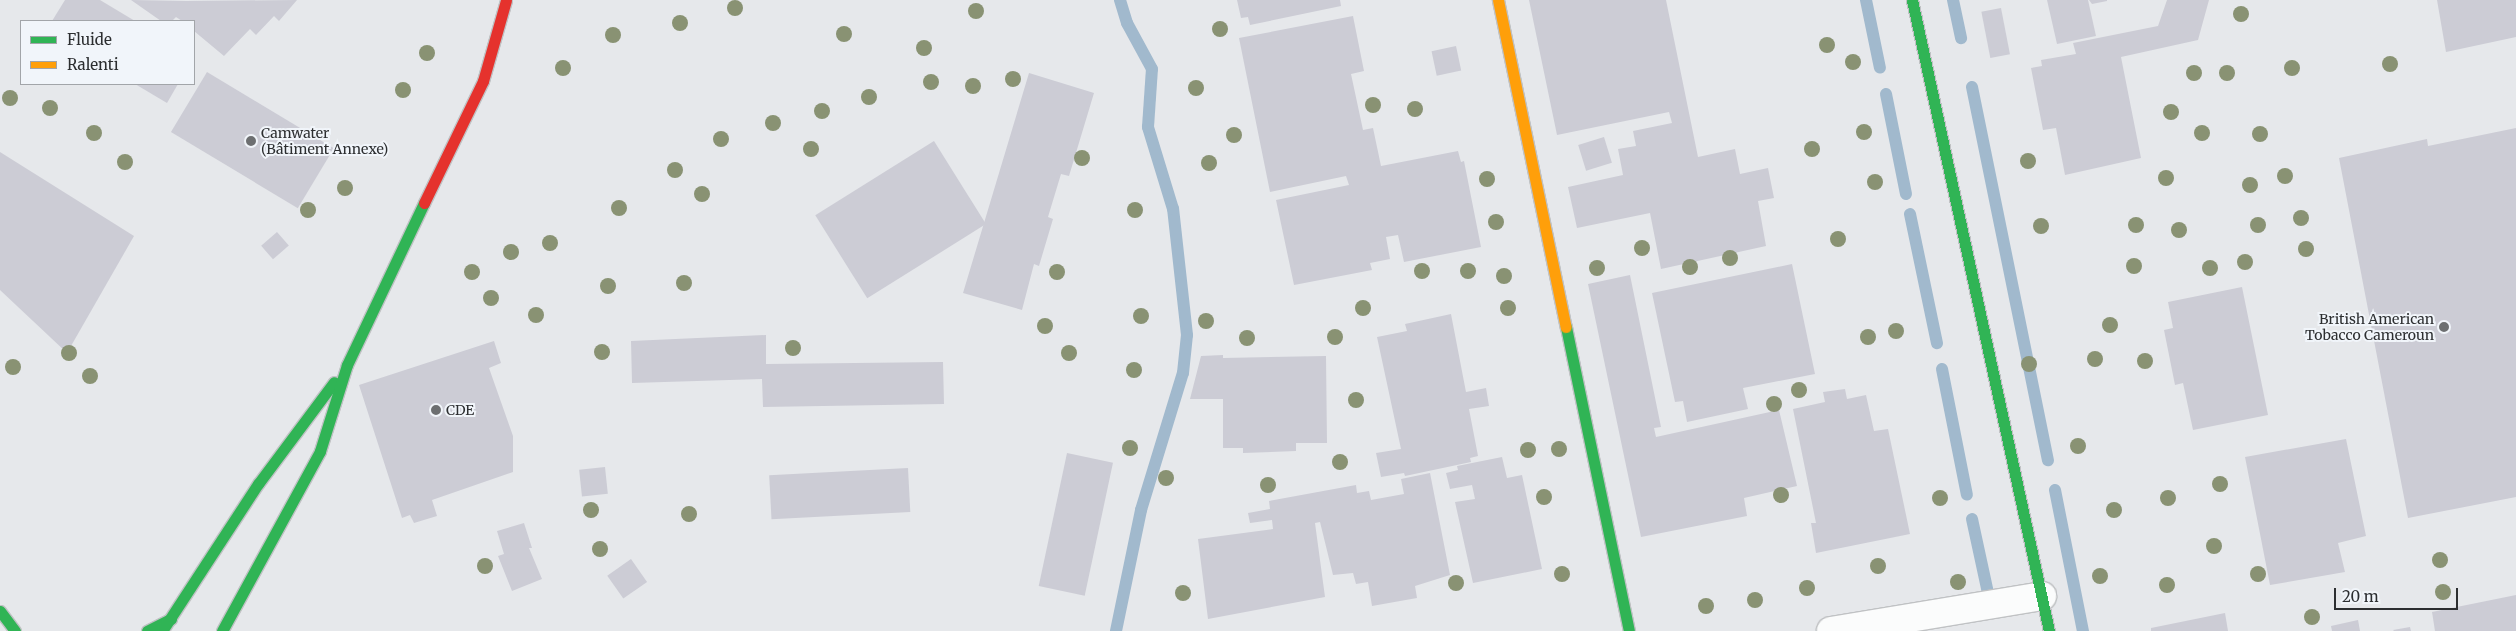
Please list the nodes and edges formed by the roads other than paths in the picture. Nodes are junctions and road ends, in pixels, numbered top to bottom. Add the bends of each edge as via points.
1 (506, 0) edge
2 (1498, 0) edge
3 (1912, 0) edge
4 (347, 365) junction
5 (2042, 596) junction
6 (0, 612) edge
7 (171, 619) junction
8 (16, 631) edge
9 (147, 631) edge
10 (162, 631) edge
11 (222, 631) edge
12 (1629, 631) edge
13 (1831, 631) edge
14 (2049, 631) edge

1 - 4 main road via 484,81
2 - 12 main road
3 - 5 main road
4 - 7 main road via 258,484
4 - 11 main road via 320,450 290,511
5 - 13 street
5 - 14 main road
6 - 8 main road
7 - 9 main road
7 - 10 main road

